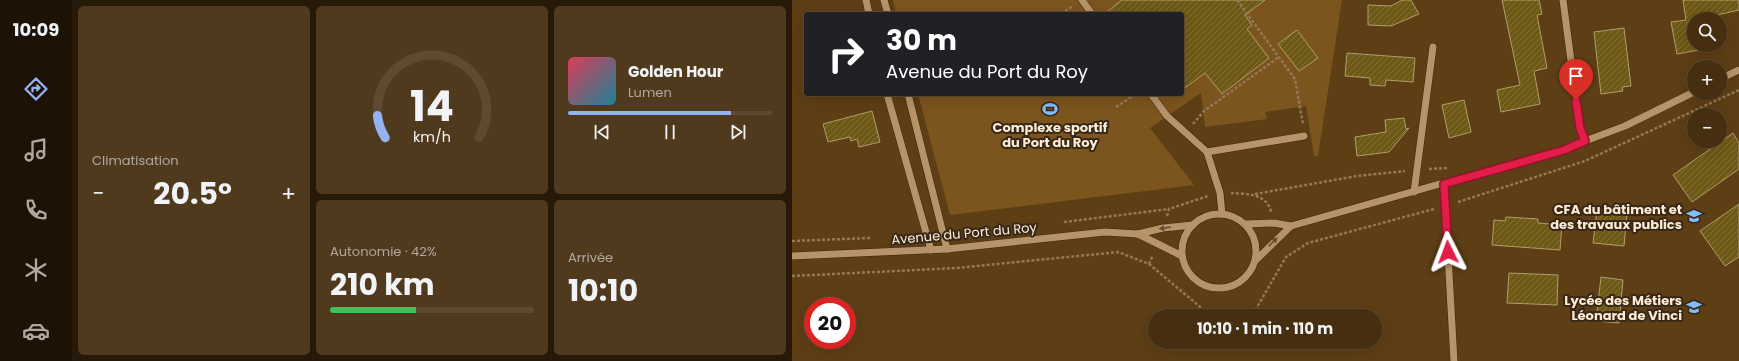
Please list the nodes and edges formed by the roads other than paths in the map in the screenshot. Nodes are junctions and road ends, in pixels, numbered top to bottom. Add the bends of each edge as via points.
1 (866, 0) edge
2 (884, 0) edge
3 (1082, 0) edge
4 (1563, 0) edge
5 (869, 12) edge
6 (887, 12) edge
7 (1091, 12) edge
8 (1433, 47) dead end
9 (1739, 70) edge
10 (1727, 76) edge
11 (1687, 95) edge
12 (888, 96) edge
13 (909, 96) edge
14 (1152, 96) edge
15 (1304, 136) road end
16 (1585, 141) junction
17 (1207, 152) junction
18 (1444, 184) junction
19 (1414, 192) junction
20 (1222, 214) junction
21 (1246, 224) junction
22 (1193, 225) junction
23 (1291, 226) junction
24 (1138, 234) junction
25 (947, 249) junction
26 (931, 250) junction
27 (792, 256) edge
28 (1182, 256) junction
29 (1256, 260) junction
30 (1454, 361) edge

1 - 5 street
2 - 6 street
3 - 7 street
4 - 16 street via 1580,128
8 - 19 street
9 - 10 street
11 - 16 street via 1625,126
12 - 26 street
13 - 25 street
14 - 17 street via 1167,116
15 - 17 street
16 - 18 street via 1564,150
17 - 20 street via 1220,193
18 - 19 street
18 - 30 street
19 - 23 street
20 - 21 street via 1235,217
20 - 22 street, Avenue du Port du Roy via 1202,218
21 - 23 street via 1274,223
21 - 29 street via 1257,248
22 -> 24 street, Avenue du Port du Roy
22 - 28 street via 1183,243
29 -> 23 street
24 - 25 street, Avenue du Port du Roy via 1105,232
24 - 28 street, Avenue du Port du Roy
25 - 26 street, Avenue du Port du Roy
26 - 27 street, Avenue du Port du Roy
28 - 29 street via 1186,268 1194,279 1204,286 1217,289 1242,282 1251,272

